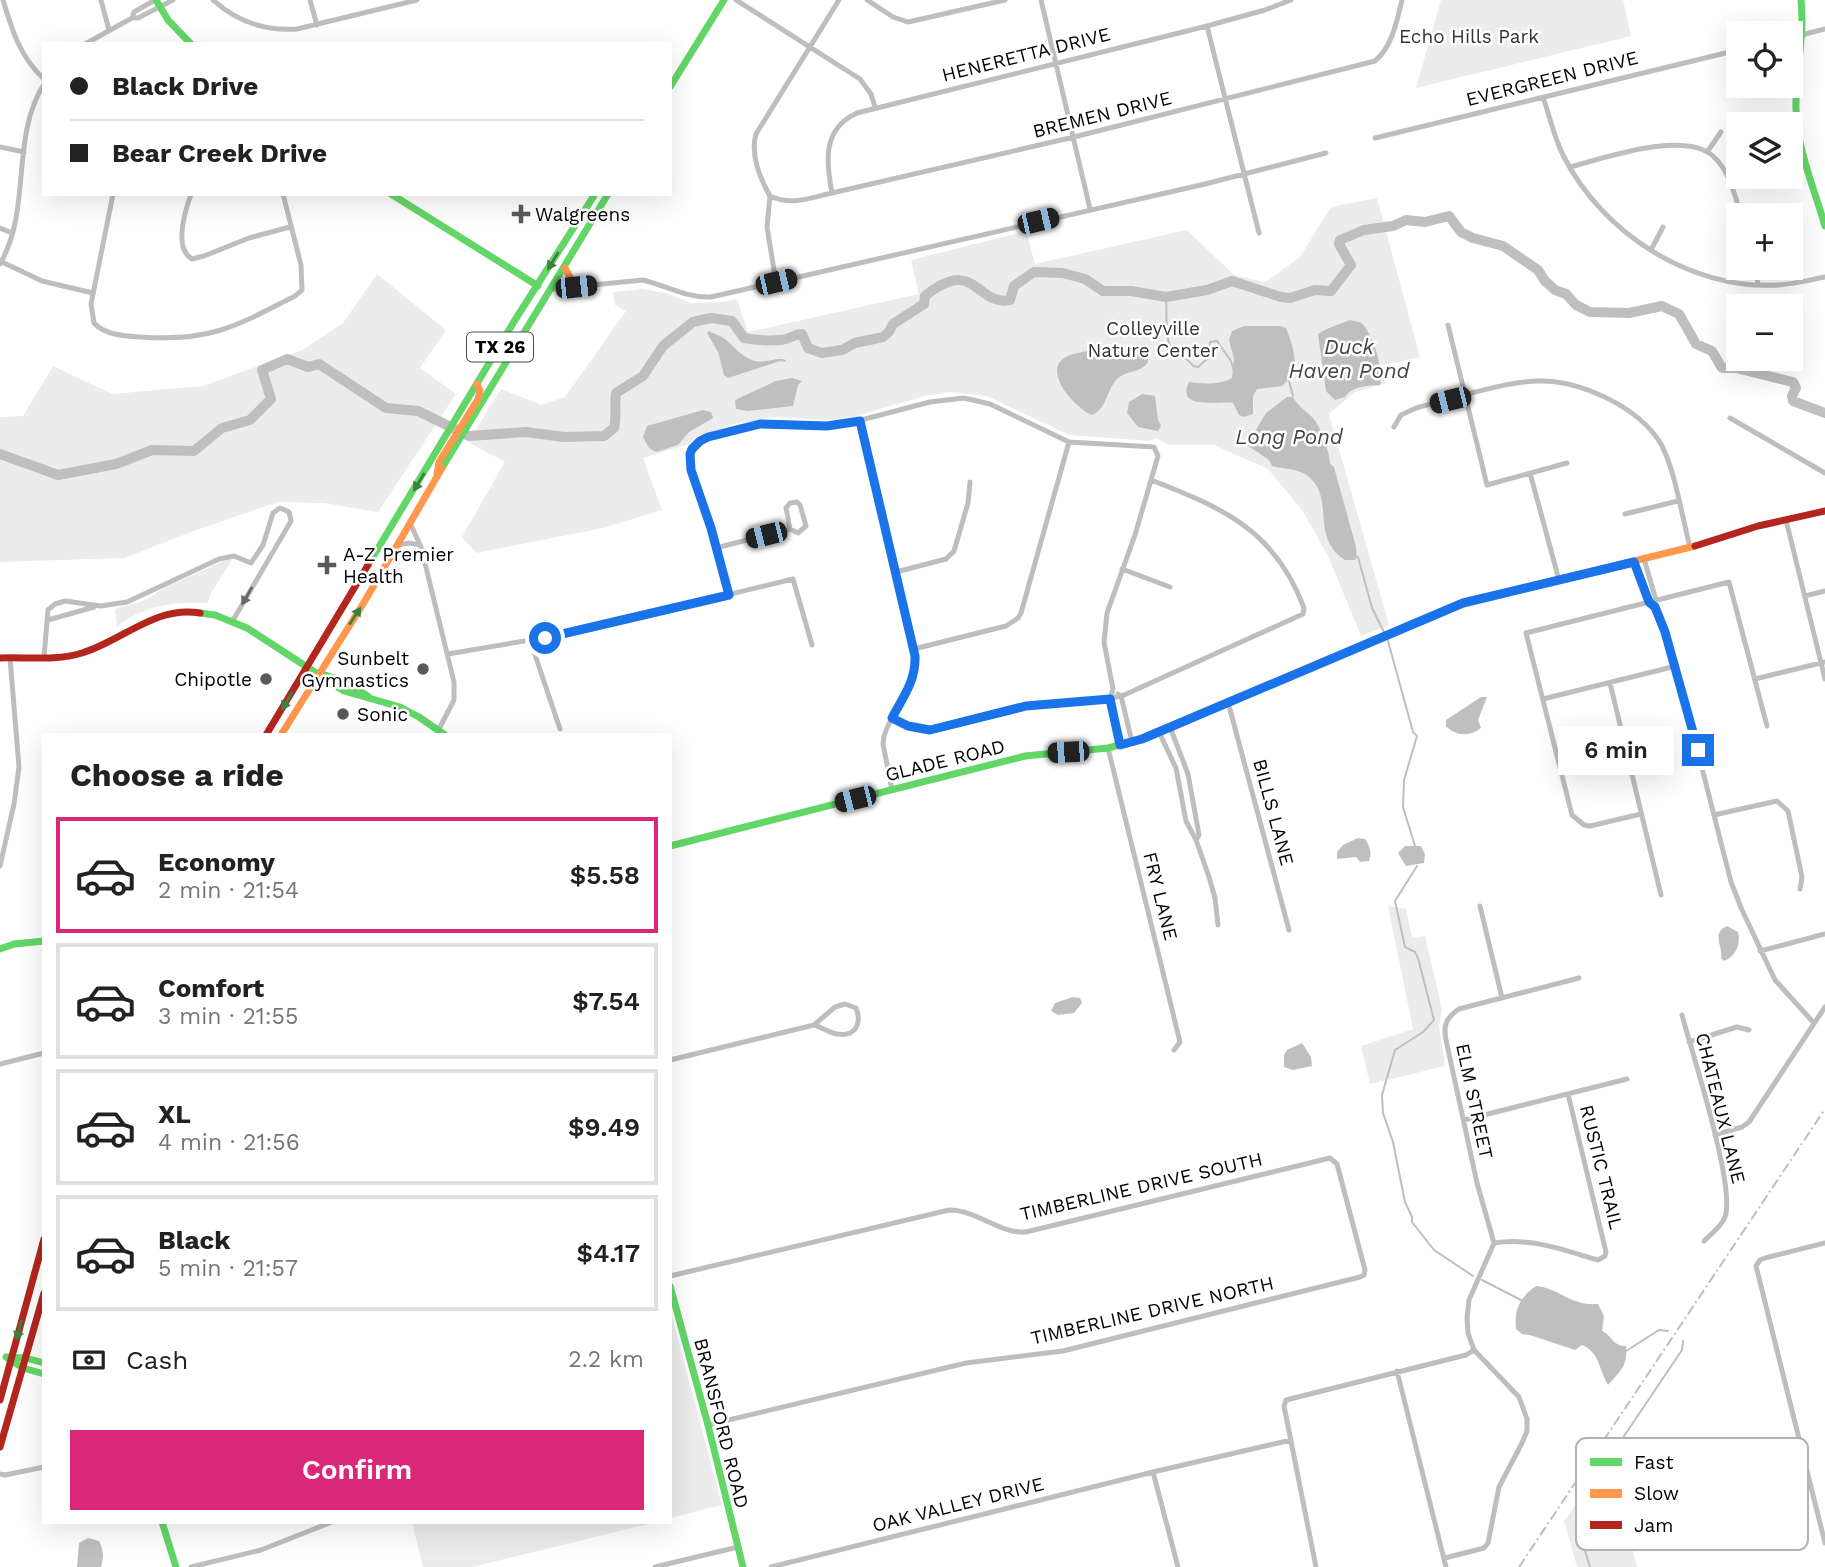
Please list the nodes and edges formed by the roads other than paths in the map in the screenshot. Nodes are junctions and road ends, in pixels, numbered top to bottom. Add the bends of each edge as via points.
1 (3, 0) edge
2 (100, 0) edge
3 (173, 0) edge
4 (213, 0) edge
5 (310, 0) edge
6 (417, 0) edge
7 (724, 0) edge
8 (736, 0) edge
9 (839, 0) edge
10 (867, 0) edge
11 (1005, 0) edge
12 (1041, 0) edge
13 (1291, 0) edge
14 (1402, 0) edge
15 (1801, 0) edge
16 (157, 2) edge
17 (390, 3) edge
18 (317, 24) junction
19 (1207, 26) junction
20 (1825, 29) edge
21 (108, 30) junction
22 (1804, 34) junction
23 (88, 42) edge
24 (189, 42) edge
25 (810, 47) junction
26 (1726, 53) edge
27 (1056, 63) junction
28 (42, 77) edge
29 (672, 84) edge
30 (42, 88) edge
31 (1543, 97) junction
32 (1226, 99) junction
33 (876, 107) junction
34 (1721, 132) dead end
35 (1074, 137) junction
36 (1375, 138) dead end
37 (0, 147) edge
38 (24, 152) junction
39 (1707, 152) junction
40 (1326, 153) dead end
41 (1570, 167) junction
42 (1243, 173) junction
43 (832, 194) junction
44 (113, 196) edge
45 (191, 196) edge
46 (283, 196) edge
47 (394, 196) edge
48 (594, 196) edge
49 (607, 196) edge
50 (770, 196) junction
51 (1737, 203) edge
52 (1090, 209) junction
53 (1825, 226) edge
54 (290, 227) junction
55 (1663, 227) dead end
56 (0, 228) edge
57 (572, 230) junction
58 (12, 233) junction
59 (1259, 233) dead end
60 (583, 237) junction
61 (1651, 250) junction
62 (1, 263) edge
63 (565, 268) junction
64 (1825, 277) edge
65 (1757, 280) edge
66 (776, 282) junction
67 (1758, 284) junction
68 (538, 286) junction
69 (575, 287) junction
70 (552, 289) junction
71 (93, 293) junction
72 (1448, 325) dead end
73 (1465, 396) junction
74 (476, 400) junction
75 (1730, 418) dead end
76 (860, 421) junction
77 (1394, 427) dead end
78 (1069, 442) junction
79 (1567, 463) dead end
80 (1531, 473) junction
81 (1825, 473) edge
82 (1151, 480) junction
83 (970, 482) dead end
84 (1678, 501) junction
85 (1825, 511) edge
86 (1625, 514) dead end
87 (1786, 520) junction
88 (410, 523) junction
89 (790, 529) junction
90 (398, 545) junction
91 (420, 545) junction
92 (1690, 547) junction
93 (716, 548) junction
94 (1644, 559) junction
95 (1634, 562) junction
96 (251, 563) junction
97 (1122, 569) junction
98 (262, 570) junction
99 (896, 572) junction
100 (1559, 580) junction
101 (1170, 587) dead end
102 (1825, 591) edge
103 (729, 595) junction
104 (1805, 596) junction
105 (1653, 603) junction
106 (101, 606) junction
107 (48, 620) junction
108 (232, 621) junction
109 (530, 640) junction
110 (812, 645) dead end
111 (914, 649) junction
112 (448, 654) junction
113 (44, 657) junction
114 (0, 658) edge
115 (10, 658) junction
116 (1823, 663) edge
117 (1676, 666) junction
118 (307, 667) junction
119 (318, 673) junction
120 (1755, 679) junction
121 (1825, 679) edge
122 (1610, 683) junction
123 (1115, 697) junction
124 (1543, 699) junction
125 (1228, 702) junction
126 (892, 718) junction
127 (1766, 726) dead end
128 (1170, 727) junction
129 (560, 729) dead end
130 (442, 732) edge
131 (1159, 732) junction
132 (268, 733) edge
133 (282, 733) edge
134 (1132, 742) junction
135 (1120, 745) junction
136 (1108, 748) junction
137 (1182, 755) junction
138 (1172, 759) junction
139 (1189, 776) junction
140 (1179, 779) junction
141 (892, 790) junction
142 (1193, 800) junction
143 (1183, 802) junction
144 (1641, 814) junction
145 (1714, 815) junction
146 (1196, 840) junction
147 (672, 845) edge
148 (0, 866) edge
149 (1800, 889) dead end
150 (1661, 895) dead end
151 (1480, 906) dead end
152 (1219, 925) dead end
153 (1289, 930) dead end
154 (1825, 934) edge
155 (42, 941) edge
156 (0, 949) edge
157 (1760, 951) junction
158 (1579, 978) dead end
159 (1502, 998) junction
160 (1825, 1007) edge
161 (1682, 1016) dead end
162 (1814, 1022) junction
163 (814, 1025) junction
164 (1749, 1030) dead end
165 (1689, 1042) junction
166 (1174, 1050) dead end
167 (42, 1054) edge
168 (672, 1060) edge
169 (0, 1064) edge
170 (1627, 1079) dead end
171 (1568, 1094) junction
172 (1464, 1120) junction
173 (1715, 1135) junction
174 (1335, 1161) joint
175 (1704, 1241) dead end
176 (1494, 1243) junction
177 (1825, 1243) edge
178 (42, 1245) edge
179 (672, 1276) edge
180 (672, 1293) edge
181 (42, 1300) edge
182 (1474, 1350) junction
183 (7, 1358) edge
184 (26, 1358) junction
185 (42, 1362) edge
186 (23, 1368) junction
187 (1397, 1371) junction
188 (42, 1373) edge
189 (0, 1400) edge
190 (708, 1424) junction
191 (1799, 1438) edge
192 (1291, 1440) junction
193 (0, 1447) edge
194 (42, 1467) edge
195 (1153, 1472) junction
196 (0, 1474) edge
197 (1808, 1474) edge
198 (163, 1524) edge
199 (327, 1524) edge
200 (1825, 1543) edge
201 (738, 1547) junction
202 (1445, 1558) junction
203 (176, 1567) edge
204 (191, 1567) edge
205 (655, 1567) edge
206 (743, 1567) edge
207 (771, 1567) edge
208 (1178, 1567) edge
209 (1316, 1567) edge
210 (1446, 1567) edge

1 - 28 street via 20,49
2 - 21 street
3 - 16 street
4 - 18 street via 243,20 269,29
5 - 18 street
6 - 17 street
7 - 29 main road
8 - 25 street
9 - 25 street
10 - 11 street via 908,22
12 - 27 street
13 - 19 street, HENERETTA DRIVE
14 - 32 street, BREMEN DRIVE via 1389,43 1374,61
15 - 22 main road
16 - 21 street via 138,18
16 - 24 main road
17 - 18 street
19 - 27 street, HENERETTA DRIVE
19 - 32 street
20 - 22 street
21 - 23 street
22 - 53 main road via 1796,114
25 - 33 street via 866,85
25 - 50 street via 754,140
26 - 31 street, EVERGREEN DRIVE
27 - 33 street, HENERETTA DRIVE
27 - 35 street
30 - 38 street via 32,105
31 - 36 street, EVERGREEN DRIVE
31 - 41 street
32 - 35 street, BREMEN DRIVE
32 - 42 street
33 - 43 street, HENERETTA DRIVE via 847,119 831,142 827,154
34 - 39 street
35 - 43 street, BREMEN DRIVE
35 - 52 street
37 - 38 street
38 - 58 street
39 - 41 street via 1694,146 1661,145
39 - 51 street via 1728,178
40 - 42 street
41 - 61 street via 1604,214
42 - 52 street
42 - 59 street
43 - 50 street, BREMEN DRIVE via 788,202
44 - 71 street
45 - 54 street via 182,244 192,259
46 - 54 street
47 - 68 main road
48 - 57 main road, TX 26
49 - 60 main road, TX 26
50 - 66 street via 767,227
52 - 66 street
54 - 71 street via 303,286 295,296 234,327 184,338 105,332 94,323
55 - 61 street
56 - 58 street
57 - 60 main road
57 -> 68 main road, TX 26
58 - 62 street
60 - 63 main road, TX 26
61 - 67 street via 1704,274
62 - 71 street via 42,281
63 - 69 main road
63 - 70 main road, TX 26
64 - 67 street
65 - 67 street
66 - 69 street via 697,298 643,280
68 - 70 main road
68 - 74 main road, TX 26 via 477,384
69 - 70 street
70 - 74 main road, TX 26
72 - 73 street
73 - 77 street via 1408,411
73 - 80 street via 1487,485
73 - 84 street via 1538,381 1617,402 1661,444
74 - 88 main road, TX 26
74 -> 118 main road, TX 26 via 433,457
75 - 81 street
76 - 78 street via 964,398 989,404
76 - 93 street via 827,426 760,424 700,441 690,454 691,470
76 - 99 street
78 - 82 street via 1154,447 1158,456
78 - 111 street via 1018,618 1006,626
79 - 80 street
80 - 100 street
82 - 97 street
82 - 123 street via 1201,500 1251,530 1290,577 1304,612
83 - 99 street via 954,551 946,559
84 - 86 street
84 - 92 street
85 - 87 main road, GLADE ROAD
87 - 92 main road, GLADE ROAD
87 - 104 street
88 - 90 main road, TX 26
88 - 91 street
89 - 89 street via 798,533 806,526 797,502 786,508
89 - 93 street
90 - 91 street
119 -> 90 main road, TX 26
91 - 112 street
92 - 94 main road, GLADE ROAD
93 - 103 street
94 - 95 main road, GLADE ROAD
94 - 105 street
95 - 100 main road, GLADE ROAD
95 - 105 street
96 - 98 street
96 - 98 street via 263,545 273,513 279,508 289,512 291,521
96 - 106 street via 234,556 219,559 127,602
97 - 101 street
97 - 123 street via 1107,613 1104,642
98 -> 108 street
99 - 111 street
100 - 125 main road, GLADE ROAD via 1463,603
102 - 104 street
103 - 109 street
103 - 110 street via 793,579
104 - 116 street
105 - 117 street
105 - 120 street via 1730,582
105 - 124 street via 1527,633
106 - 107 street
106 - 107 street via 65,601 48,610
107 - 113 street
108 - 113 main road via 205,613 156,616 91,650
108 - 118 main road
109 - 112 street
109 - 129 street
111 - 126 street via 914,674
112 - 130 street via 455,694
113 - 115 main road
114 - 115 main road
115 - 148 street via 19,768
116 - 120 street
116 - 121 street
117 - 122 street
117 - 145 street
118 - 119 main road
118 -> 132 main road, TX 26
119 - 130 main road via 344,691 409,712
119 - 133 main road, TX 26
120 - 127 street
122 - 124 street
122 - 144 street
123 - 126 street via 1026,706 930,730
123 - 134 street
123 - 135 street
124 - 144 street via 1572,815 1590,826
125 - 128 main road, GLADE ROAD
125 - 153 street, BILLS LANE
126 - 141 street via 883,744
128 - 131 main road, GLADE ROAD
128 - 137 street
131 - 134 main road, GLADE ROAD
131 - 138 street
134 - 135 main road, GLADE ROAD
135 - 136 main road, GLADE ROAD
136 - 141 main road, GLADE ROAD via 1025,756
136 - 166 street, FRY LANE via 1180,1042
137 - 138 street
137 - 139 street
138 - 140 street
139 - 140 street
139 - 142 street
140 - 143 street
141 - 147 main road, GLADE ROAD
142 - 143 street
142 - 146 street
143 - 146 street
144 - 150 street
145 - 149 street via 1777,801 1788,811 1802,877
145 - 157 street via 1731,882
146 - 152 street via 1216,898
151 - 159 street
154 - 157 street
155 - 156 main road
157 - 162 street via 1775,980
158 - 159 street, ELM STREET
159 - 172 street, ELM STREET via 1459,1009 1445,1025
160 - 162 street
161 - 165 street, CHATEAUX LANE
162 - 173 street via 1749,1122
163 - 163 street via 835,1034 850,1033 858,1026 858,1014 853,1006 839,1005
163 - 168 street
164 - 165 street via 1732,1028
165 - 173 street, CHATEAUX LANE
167 - 169 street
170 - 171 street
171 - 172 street
171 - 176 street, RUSTIC TRAIL via 1605,1256 1598,1260 1525,1241
172 - 176 street, ELM STREET
173 - 175 street, CHATEAUX LANE via 1727,1205 1725,1219
174 - 179 street, TIMBERLINE DRIVE SOUTH via 1325,1158 1293,1165 1026,1233 948,1210
174 - 190 street, TIMBERLINE DRIVE NORTH via 1365,1270 1360,1277 1063,1352 966,1363
176 - 182 street via 1468,1306 1468,1333
177 - 191 street via 1765,1258 1757,1265
178 -> 183 main road
180 - 190 main road, BRANSFORD ROAD
181 - 184 main road
182 - 187 street
182 - 202 street via 1519,1397 1527,1431 1499,1487 1488,1544
183 - 184 main road
183 - 186 main road
183 - 189 main road
184 - 185 main road
184 - 186 main road
186 - 188 main road
186 - 193 main road
187 - 192 street via 1286,1400
187 - 202 street
190 - 201 main road, BRANSFORD ROAD
192 - 195 street, OAK VALLEY DRIVE
192 - 209 street
194 - 196 street
195 - 207 street, OAK VALLEY DRIVE
195 - 208 street
197 - 200 street
198 - 203 main road
199 - 204 street via 261,1550
201 - 205 street
201 - 206 main road, BRANSFORD ROAD
202 - 210 street

